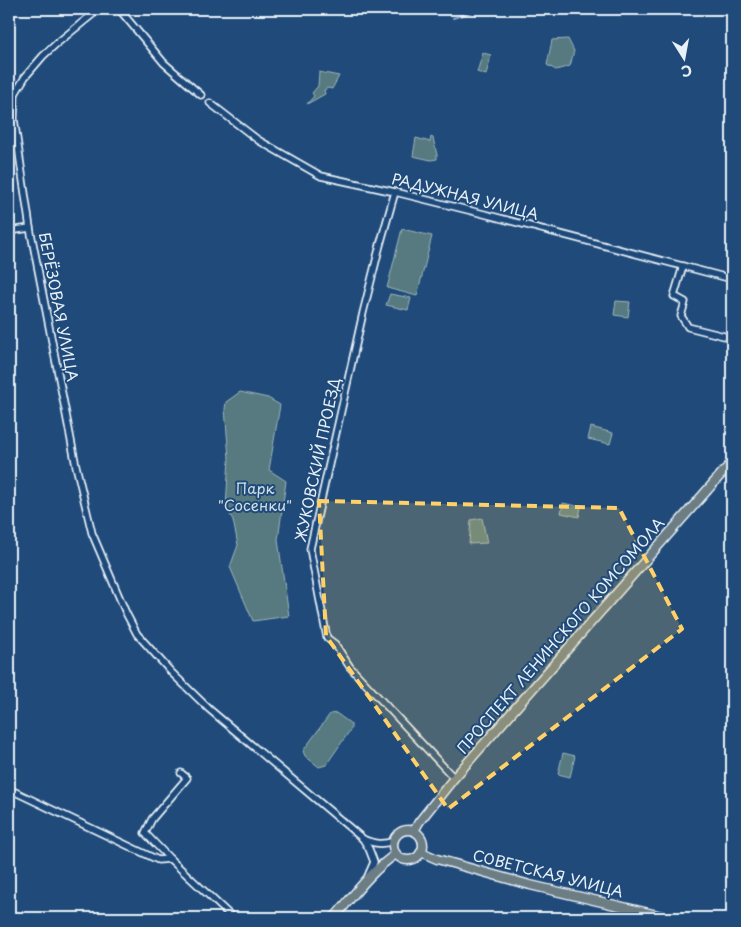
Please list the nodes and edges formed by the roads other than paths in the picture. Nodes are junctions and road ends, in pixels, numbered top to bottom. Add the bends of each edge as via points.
1 (99, 9) edge
2 (119, 9) edge
3 (9, 89) edge
4 (15, 94) junction
5 (201, 95) dead end
6 (210, 103) dead end
7 (395, 192) junction
8 (30, 228) junction
9 (9, 232) edge
10 (682, 266) junction
11 (732, 279) edge
12 (732, 338) edge
13 (732, 462) edge
14 (181, 773) dead end
15 (454, 778) junction
16 (9, 789) edge
17 (414, 831) junction
18 (363, 839) junction
19 (394, 841) junction
20 (422, 852) junction
21 (396, 854) junction
22 (170, 859) junction
23 (363, 884) junction
24 (233, 918) edge
25 (334, 918) edge
26 (670, 918) edge

1 - 4 street via 43,56
2 - 5 street via 164,64
3 - 4 street
4 - 8 street, БЕРЁЗОВАЯ УЛИЦА via 14,118
6 - 7 street, РАДУЖНАЯ УЛИЦА via 258,140 321,176
7 - 10 street, РАДУЖНАЯ УЛИЦА
7 - 15 street, ЖУКОВСКИЙ ПРОЕЗД via 361,320 310,549 327,638
8 - 9 street
8 - 18 street, БЕРЁЗОВАЯ УЛИЦА via 90,525 137,634 209,708
10 - 11 street, РАДУЖНАЯ УЛИЦА
10 - 12 street via 674,296 685,302 681,316 688,327
13 - 15 main road, ПРОСПЕКТ ЛЕНИНСКОГО КОМСОМОЛА
14 - 22 street via 187,778 152,819 145,833
15 - 17 main road, ПРОСПЕКТ ЛЕНИНСКОГО КОМСОМОЛА
16 - 22 street via 158,860
17 - 19 main road via 400,832
17 - 20 main road via 423,840
18 - 19 street via 379,844
18 - 23 street via 374,862
19 - 21 main road
20 - 21 main road via 410,860
20 - 26 main road, СОВЕТСКАЯ УЛИЦА via 436,860
21 - 23 main road
22 - 24 street
23 - 25 main road

